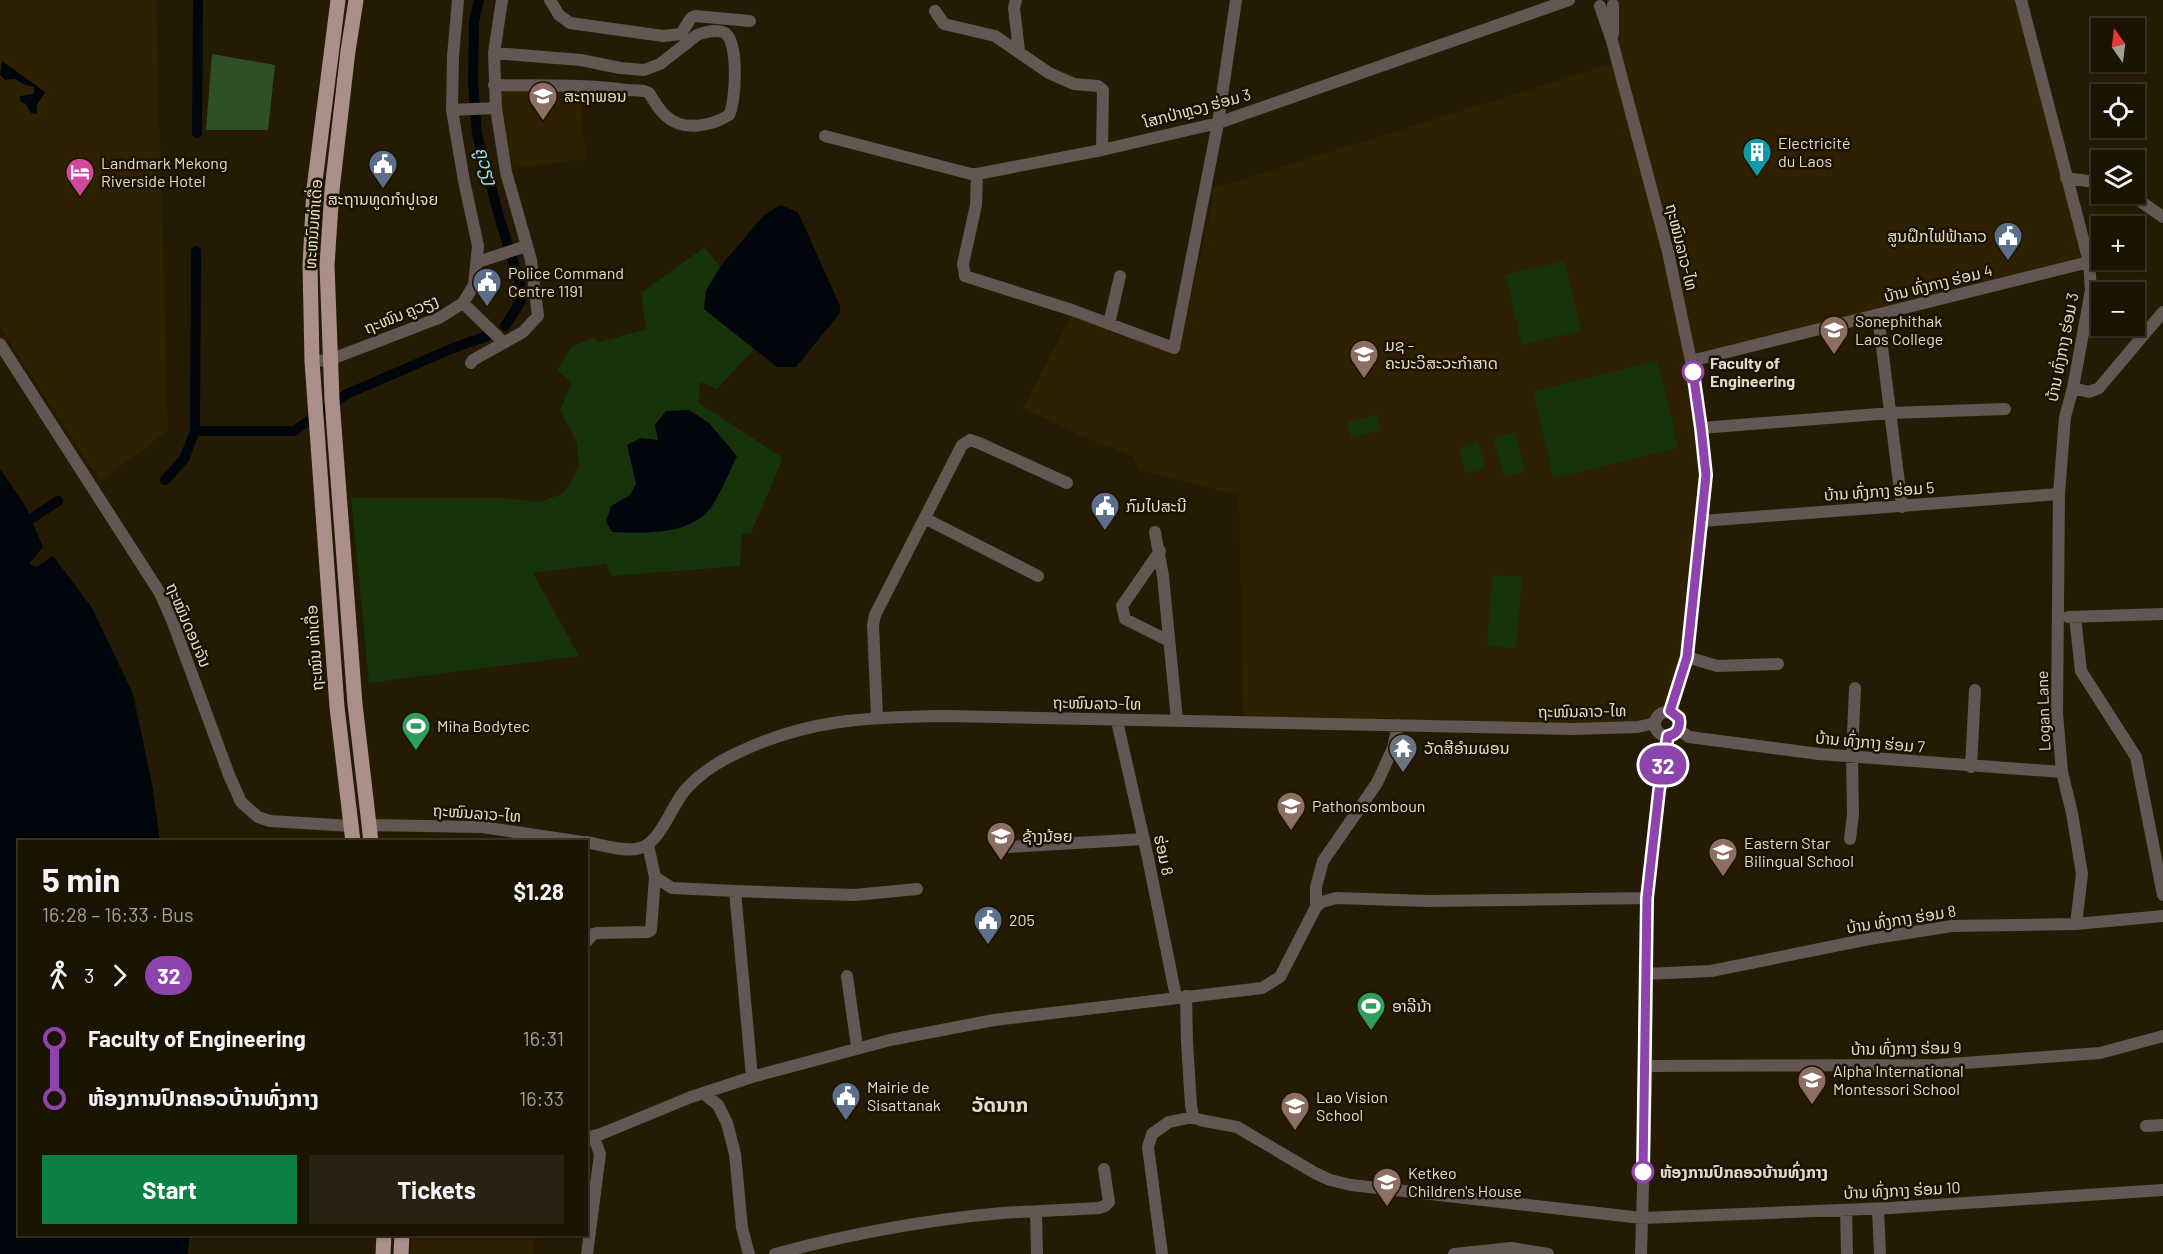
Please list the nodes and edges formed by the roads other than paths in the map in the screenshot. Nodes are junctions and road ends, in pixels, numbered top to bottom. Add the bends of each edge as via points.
1 (338, 0) edge
2 (356, 0) edge
3 (458, 0) edge
4 (502, 0) edge
5 (550, 0) edge
6 (1016, 0) edge
7 (1236, 0) edge
8 (1569, 0) edge
9 (2021, 0) edge
10 (1616, 2) edge
11 (1596, 3) edge
12 (935, 11) dead end
13 (750, 21) dead end
14 (1612, 41) junction
15 (1019, 51) junction
16 (494, 52) junction
17 (494, 85) junction
18 (494, 108) junction
19 (458, 110) junction
20 (1218, 123) junction
21 (825, 136) dead end
22 (1102, 150) junction
23 (977, 174) junction
24 (2066, 178) junction
25 (2091, 181) edge
26 (2144, 204) edge
27 (2163, 217) edge
28 (522, 247) junction
29 (482, 260) junction
30 (2089, 262) junction
31 (1120, 276) dead end
32 (463, 303) junction
33 (2163, 312) edge
34 (1878, 315) junction
35 (1109, 324) junction
36 (504, 343) junction
37 (0, 344) edge
38 (329, 360) junction
39 (312, 361) junction
40 (1691, 361) junction
41 (471, 363) dead end
42 (2073, 388) junction
43 (2005, 409) dead end
44 (1891, 413) junction
45 (1701, 428) junction
46 (319, 450) joint
47 (1067, 483) dead end
48 (2059, 494) junction
49 (1902, 507) junction
50 (926, 519) junction
51 (1702, 521) junction
52 (1155, 532) dead end
53 (1160, 551) junction
54 (1038, 576) dead end
55 (2163, 614) edge
56 (2058, 616) junction
57 (2075, 617) junction
58 (1169, 641) junction
59 (1687, 657) junction
60 (1779, 664) dead end
61 (1854, 688) dead end
62 (1975, 690) dead end
63 (1670, 711) junction
64 (877, 717) junction
65 (1177, 720) junction
66 (1117, 721) junction
67 (1655, 723) junction
68 (1398, 725) junction
69 (1673, 733) junction
70 (1852, 757) junction
71 (1971, 766) junction
72 (2062, 772) junction
73 (368, 825) junction
74 (351, 826) junction
75 (1144, 839) junction
76 (1850, 839) dead end
77 (353, 840) edge
78 (371, 840) edge
79 (570, 840) edge
80 (588, 843) edge
81 (648, 845) junction
82 (1009, 847) dead end
83 (655, 877) junction
84 (917, 889) dead end
85 (735, 891) junction
86 (2163, 895) edge
87 (1647, 898) junction
88 (1316, 907) junction
89 (2163, 916) edge
90 (2076, 924) junction
91 (588, 940) edge
92 (1646, 974) junction
93 (847, 976) dead end
94 (1181, 997) junction
95 (2163, 1036) edge
96 (857, 1047) junction
97 (1646, 1066) junction
98 (752, 1077) junction
99 (703, 1094) junction
100 (1193, 1117) junction
101 (2163, 1125) edge
102 (2146, 1126) dead end
103 (589, 1137) edge
104 (1104, 1169) dead end
105 (2163, 1190) edge
106 (1878, 1209) junction
107 (1846, 1210) junction
108 (1036, 1213) junction
109 (1642, 1218) junction
110 (384, 1236) edge
111 (402, 1236) edge
112 (383, 1254) edge
113 (401, 1254) edge
114 (587, 1254) edge
115 (749, 1254) edge
116 (775, 1254) edge
117 (1037, 1254) edge
118 (1162, 1254) edge
119 (1454, 1254) edge
120 (1548, 1254) edge
121 (1641, 1254) edge
122 (1847, 1254) edge
123 (1880, 1254) edge

1 - 39 main road, ທະຫນົນທ່າເດື່ອ via 314,189 310,265
2 - 38 main road, ທະຫນົນທ່າເດື່ອ via 332,190 327,265
3 - 19 street, ຖະໜົນ ຄູວຽງ via 453,56
4 - 16 street
5 - 13 street via 559,15 570,23 663,36 681,34 695,16
6 - 15 street
7 - 20 street
8 - 20 street, ໂສກປ່າຫຼວງ ຮ່ອມ 3
9 - 24 street, ບ້ານ ທົ່ງກາງ ຮ່ອມ 3
10 - 11 street
10 - 14 street, ຖະໜົນລາວ-ໄທ
11 - 14 street, ຖະໜົນລາວ-ໄທ
12 - 15 street via 944,24 995,36
14 - 40 street, ຖະໜົນລາວ-ໄທ via 1668,252
15 - 22 street via 1049,73 1103,90
16 - 17 street
16 - 17 street via 644,70 660,64 698,35 723,32 728,37 734,65 734,94 731,110 723,119 683,125 665,115 644,90
17 - 18 street
18 - 19 street
18 - 28 street
19 - 29 street, ຖະໜົນ ຄູວຽງ via 464,181
20 - 22 street, ໂສກປ່າຫຼວງ ຮ່ອມ 3
20 - 35 street via 1174,348
21 - 23 street, ໂສກປ່າຫຼວງ ຮ່ອມ 3
22 - 23 street, ໂສກປ່າຫຼວງ ຮ່ອມ 3
23 - 35 street via 976,205 963,264 965,276
24 - 25 street
24 - 30 street, ບ້ານ ທົ່ງກາງ ຮ່ອມ 3
26 - 27 street
28 - 29 street
28 - 36 street via 531,260 538,316 523,332
29 - 32 street, ຖະໜົນ ຄູວຽງ
30 - 34 street, ບ້ານ ທົ່ງກາງ ຮ່ອມ 4
30 - 42 street, ບ້ານ ທົ່ງກາງ ຮ່ອມ 3 via 2091,290
31 - 35 street
32 - 36 street
32 - 38 street, ຖະໜົນ ຄູວຽງ via 439,318
33 - 42 street via 2099,388 2089,392
34 - 40 street, ບ້ານ ທົ່ງກາງ ຮ່ອມ 4
34 - 44 street
36 - 41 street
37 - 74 street, ຖະໝົນດອນຈັນ via 160,593 241,802 258,817 270,821
38 - 39 street, ຖະໜົນ ຄູວຽງ
38 - 73 main road, ທະຫນົນທ່າເດື່ອ
39 - 46 main road, ທະຫນົນທ່າເດື່ອ
40 - 45 street, ຖະໜົນລາວ-ໄທ
42 - 48 street, ບ້ານ ທົ່ງກາງ ຮ່ອມ 3 via 2065,417
43 - 44 street
44 - 45 street
44 - 49 street
45 - 51 street, ຖະໜົນລາວ-ໄທ via 1706,475
46 - 74 main road, ຖະໝົນ ທ່າເດື່ອ via 336,707
47 - 50 street via 970,440 962,445
48 - 49 street, ບ້ານ ທົ່ງກາງ ຮ່ອມ 5
48 - 56 street, Logan Lane
49 - 51 street, ບ້ານ ທົ່ງກາງ ຮ່ອມ 5
50 - 54 street
50 - 64 street via 875,615
51 - 59 street, ຖະໜົນລາວ-ໄທ
52 - 53 street
53 - 58 street
53 - 58 street via 1122,606 1122,612 1125,619
55 - 57 street
56 - 57 street
56 - 72 street, Logan Lane via 2057,713
57 - 86 street via 2081,671 2136,757
58 - 65 street
59 - 60 street via 1717,666
59 - 63 street, ຖະໜົນລາວ-ໄທ
61 - 70 street
62 - 71 street
63 - 67 street via 1660,714
63 - 69 street via 1679,718
64 - 66 street, ຖະໜົນລາວ-ໄທ
64 - 81 street, ຖະໜົນລາວ-ໄທ via 783,733 727,758 685,789
65 - 66 street, ຖະໜົນລາວ-ໄທ
65 - 68 street, ຖະໜົນລາວ-ໄທ
66 - 75 street, ຮ່ອມ 8
67 - 68 street, ຖະໜົນລາວ-ໄທ via 1574,729
67 - 69 street via 1660,734
68 - 88 street via 1381,775 1323,861 1316,887
69 - 70 street, ບ້ານ ທົ່ງກາງ ຮ່ອມ 7
69 - 87 street via 1659,791
70 - 71 street, ບ້ານ ທົ່ງກາງ ຮ່ອມ 7
70 - 76 street
71 - 72 street, ບ້ານ ທົ່ງກາງ ຮ່ອມ 7
72 - 90 street, Logan Lane via 2082,874
73 - 74 main road
73 - 78 main road
73 - 79 street, ຖະໜົນລາວ-ໄທ via 482,827
74 - 77 main road, ຖະໝົນ ທ່າເດື່ອ
75 - 82 street
75 - 94 street, ຮ່ອມ 8
80 - 81 street, ຖະໜົນລາວ-ໄທ via 629,849
81 - 83 street
83 - 85 street via 672,888
83 - 91 street via 651,930 597,933
84 - 85 street via 855,895
85 - 98 street
87 - 88 street via 1428,901 1336,898
87 - 92 street
88 - 94 street via 1275,981 1262,988
89 - 90 street, ບ້ານ ທົ່ງກາງ ຮ່ອມ 8
90 - 92 street, ບ້ານ ທົ່ງກາງ ຮ່ອມ 8 via 1952,927 1869,939 1711,971
92 - 97 street
93 - 96 street
94 - 96 street via 994,1020
94 - 100 street, ຮ່ອມ 8
95 - 97 street, ບ້ານ ທົ່ງກາງ ຮ່ອມ 9 via 2100,1053 1937,1065
96 - 98 street
97 - 109 street
98 - 99 street
99 - 103 street
99 - 115 street via 718,1105 727,1123
100 - 109 street, ບ້ານ ທົ່ງກາງ ຮ່ອມ 10 via 1237,1127 1315,1173 1351,1185
100 - 118 street via 1169,1122 1152,1134 1148,1147
101 - 102 street
103 - 114 street via 600,1154
104 - 108 street via 1109,1202 1105,1206
105 - 106 street, ບ້ານ ທົ່ງກາງ ຮ່ອມ 10
106 - 107 street, ບ້ານ ທົ່ງກາງ ຮ່ອມ 10
106 - 123 street
107 - 109 street, ບ້ານ ທົ່ງກາງ ຮ່ອມ 10
107 - 122 street
108 - 116 street via 1003,1213 898,1226
108 - 117 street
109 - 121 street
110 - 112 main road
111 - 113 main road
119 - 120 street via 1511,1248

